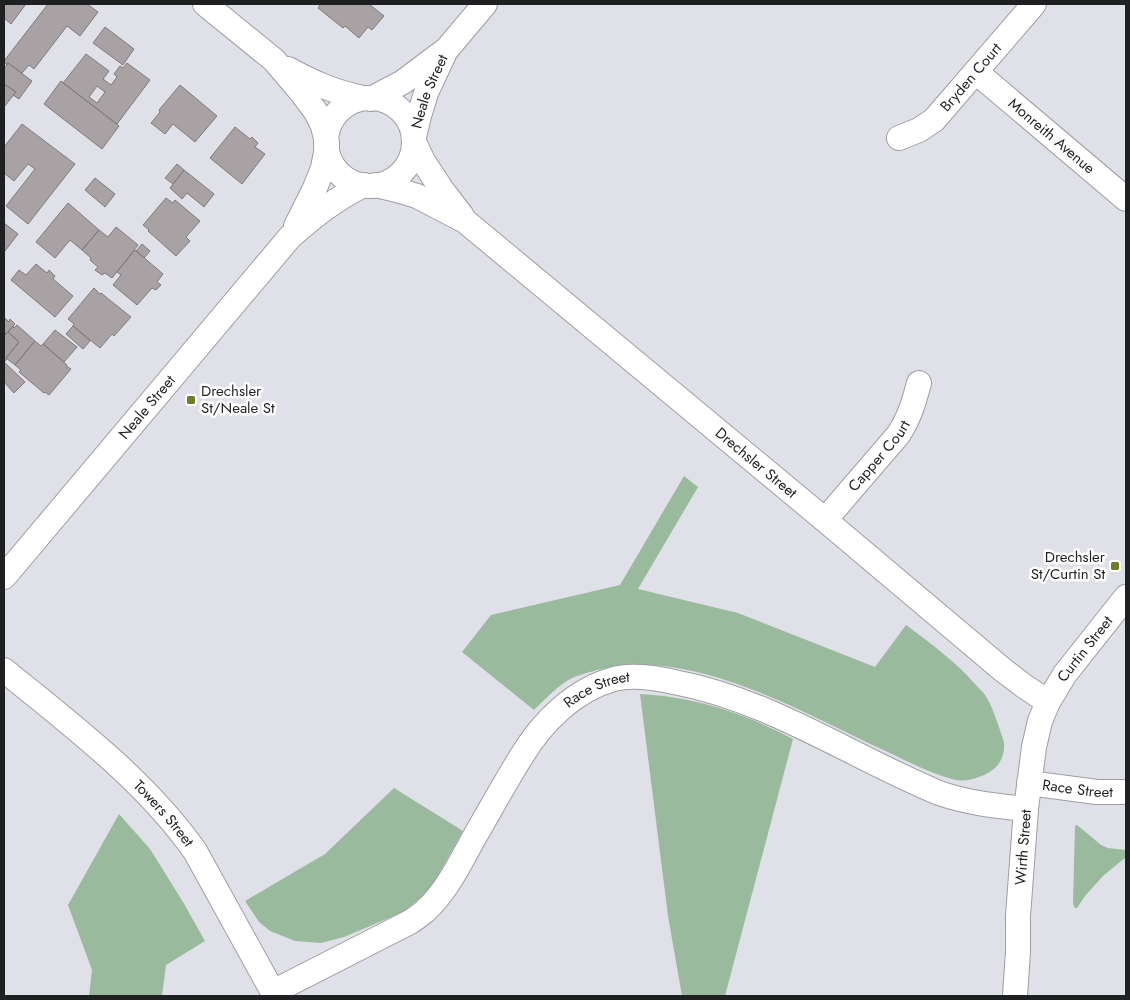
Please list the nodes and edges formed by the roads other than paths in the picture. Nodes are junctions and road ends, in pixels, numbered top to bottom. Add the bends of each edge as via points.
1 (205, 4) edge
2 (485, 4) edge
3 (1034, 4) edge
4 (447, 49) junction
5 (274, 60) junction
6 (976, 72) junction
7 (367, 99) junction
8 (899, 138) dead end
9 (414, 139) junction
10 (327, 145) junction
11 (370, 185) junction
12 (1126, 199) edge
13 (465, 221) junction
14 (290, 237) junction
15 (919, 383) dead end
16 (825, 520) junction
17 (4, 576) edge
18 (1126, 597) edge
19 (4, 670) edge
20 (1048, 702) junction
21 (1029, 783) junction
22 (1126, 792) edge
23 (1026, 809) junction
24 (274, 994) edge
25 (1015, 996) edge

1 - 5 street
2 - 4 street, Neale Street
3 - 6 street, Bryden Court
4 - 7 street, Neale Street via 403,82
4 - 9 street, Neale Street via 426,93
5 - 7 street via 323,87
5 - 10 street via 316,112
6 - 8 street, Bryden Court via 934,120
6 - 12 street, Monreith Avenue
7 - 9 street via 376,98 399,109 407,118
7 - 10 street via 351,102 333,119
9 - 11 street via 412,155 399,175 388,182
9 - 13 street, Drechsler Street via 423,161
10 - 11 street via 334,166 342,175
10 - 14 street, Neale Street via 315,188
11 - 13 street, Drechsler Street via 417,196
11 - 14 street, Neale Street via 339,198
13 - 16 street, Drechsler Street
14 - 17 street, Neale Street
15 - 16 street, Capper Court via 905,425
16 - 20 street, Drechsler Street via 1003,670
18 - 20 street, Curtin Street via 1065,674
19 - 24 street, Towers Street via 110,759 179,828 195,850
20 - 21 street, Wirth Street via 1036,738
21 - 22 street, Race Street via 1097,792
21 - 23 street, Wirth Street
23 - 24 street, Race Street via 974,803 938,793 794,722 721,693 660,679 616,678 577,696 541,730 514,768 441,893 425,911
23 - 25 street, Wirth Street

